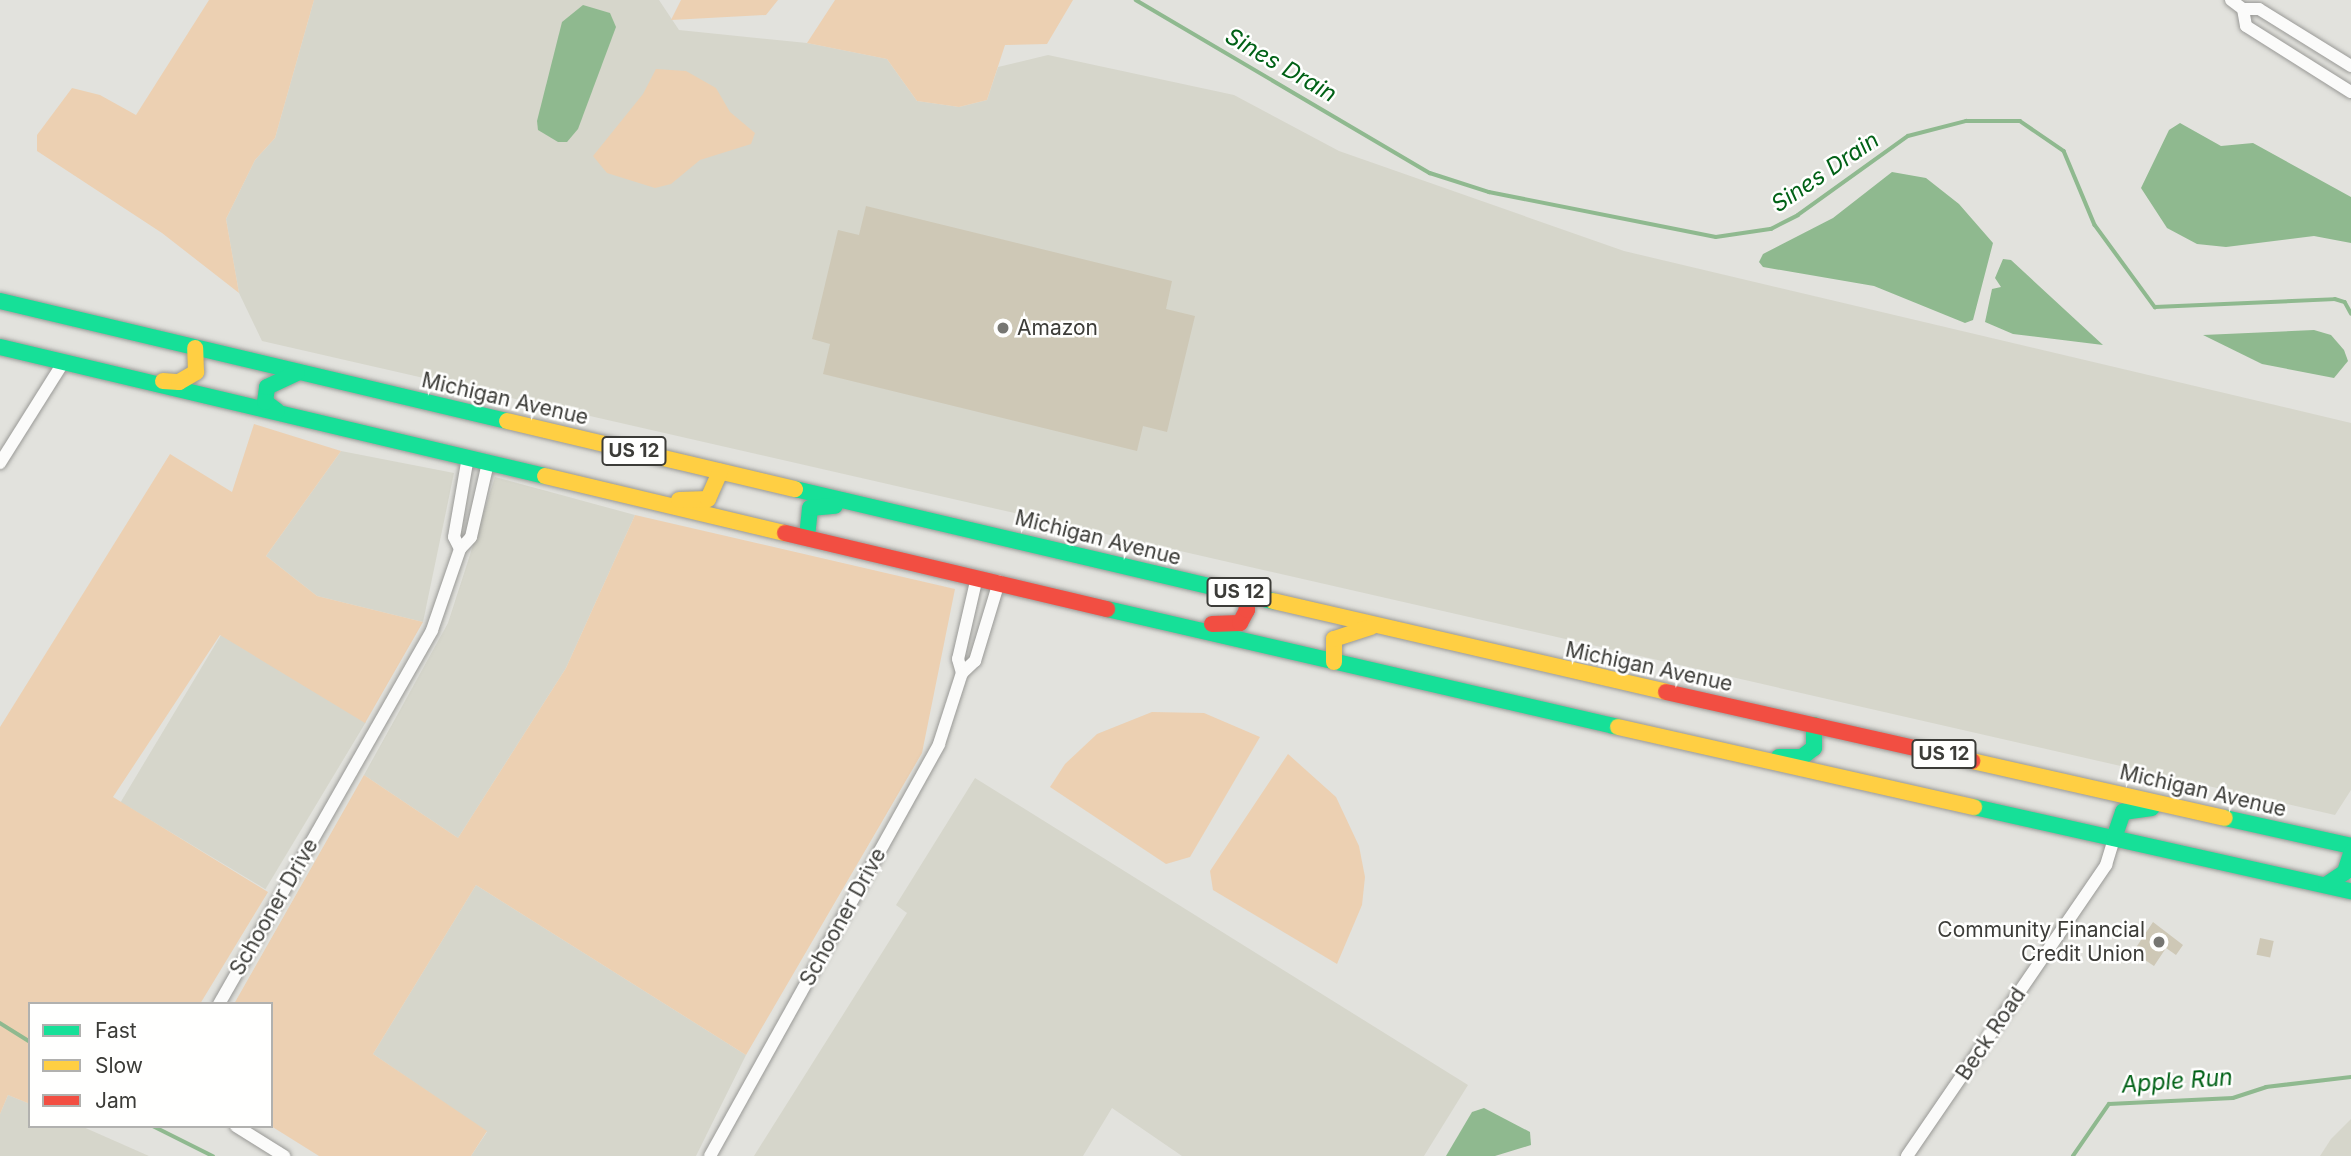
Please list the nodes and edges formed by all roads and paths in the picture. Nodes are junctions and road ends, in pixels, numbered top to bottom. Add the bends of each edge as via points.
1 (2230, 0) edge
2 (2243, 9) junction
3 (2351, 66) edge
4 (2339, 84) junction
5 (2351, 92) edge
6 (0, 301) edge
7 (0, 347) edge
8 (195, 348) junction
9 (63, 363) junction
10 (302, 372) junction
11 (134, 380) junction
12 (277, 411) junction
13 (468, 457) junction
14 (0, 463) edge
15 (488, 463) junction
16 (720, 472) junction
17 (646, 499) junction
18 (854, 504) junction
19 (807, 537) junction
20 (460, 549) junction
21 (977, 577) junction
22 (999, 582) junction
23 (1245, 594) junction
24 (1151, 618) junction
25 (1379, 626) junction
26 (1334, 662) junction
27 (962, 673) junction
28 (1814, 725) junction
29 (1747, 756) junction
30 (2177, 807) junction
31 (2114, 838) junction
32 (2351, 846) edge
33 (2351, 853) edge
34 (2326, 885) junction
35 (2351, 891) edge
36 (220, 1002) edge
37 (239, 1128) edge
38 (284, 1156) edge
39 (710, 1156) edge
40 (1907, 1156) edge

1 - 2 street
2 - 3 street via 2259,9
2 - 4 street via 2246,26
3 - 4 street
4 - 5 street
6 - 8 main road, Michigan Avenue / US 12
7 - 9 main road, US 12
8 - 10 main road, Michigan Avenue / US 12
8 - 11 main road via 199,364 190,378
9 - 11 main road, US 12
9 - 14 street
10 - 12 main road via 275,379 267,387 265,402
10 - 16 main road, Michigan Avenue / US 12
11 - 12 main road, US 12
12 - 13 main road, US 12
13 - 15 main road, US 12
13 - 20 street, Schooner Drive via 454,537
15 - 17 main road, US 12
15 - 20 street, Schooner Drive via 471,537
16 - 17 main road via 708,499
16 - 18 main road, Michigan Avenue / US 12
17 - 19 main road, US 12
18 - 19 main road via 810,508
18 - 23 main road, Michigan Avenue / US 12
19 - 21 main road, US 12
20 - 36 street, Schooner Drive via 432,630
21 - 22 main road, US 12
21 - 27 street, Schooner Drive via 958,659
22 - 24 main road, US 12
22 - 27 street, Schooner Drive via 975,661
23 - 24 main road via 1245,617 1233,626
23 - 25 main road, Michigan Avenue / US 12
24 - 26 main road, US 12
25 - 26 main road via 1338,635 1331,648
25 - 28 main road, Michigan Avenue / US 12
26 - 29 main road, US 12
27 - 39 street, Schooner Drive via 939,744
28 - 29 main road via 1814,748 1801,757
28 - 30 main road, Michigan Avenue / US 12
29 - 31 main road, US 12
30 - 31 main road via 2123,812
30 - 32 main road, Michigan Avenue / US 12
31 - 34 main road, US 12
31 - 40 street, Beck Road via 2106,865
33 - 34 main road via 2345,872
34 - 35 main road, US 12
37 - 38 street

